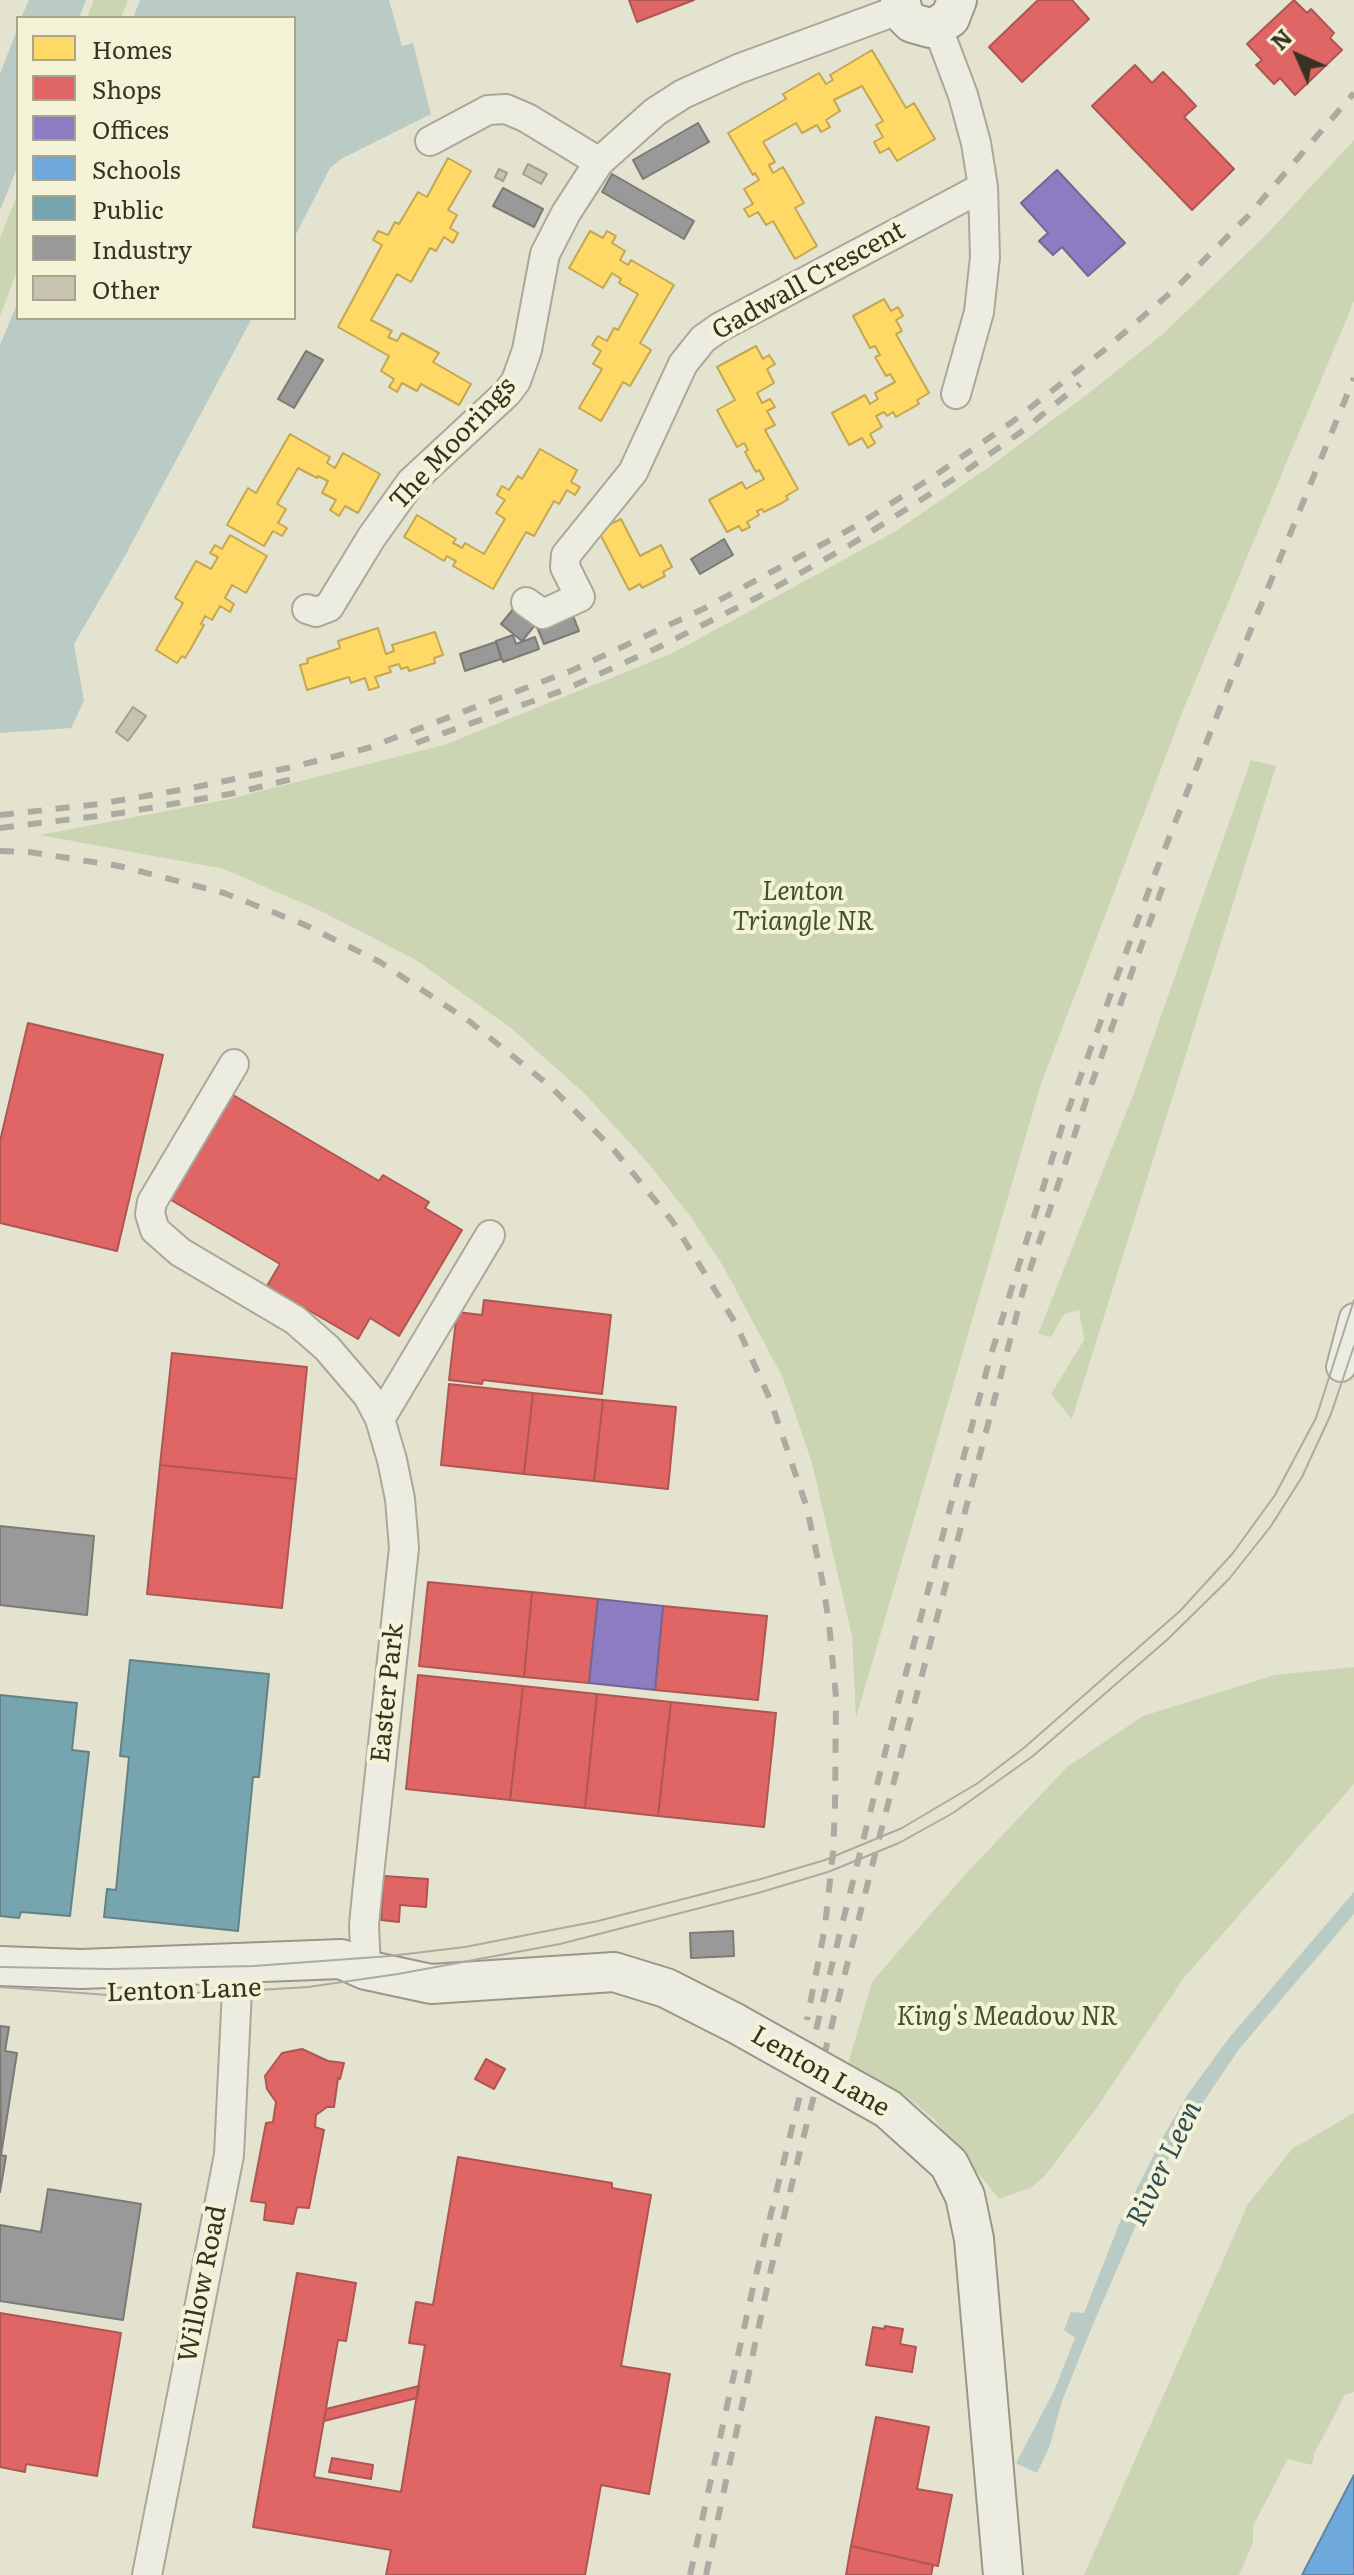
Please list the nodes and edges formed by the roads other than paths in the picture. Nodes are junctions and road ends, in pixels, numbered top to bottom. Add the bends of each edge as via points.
1 (900, 4) edge
2 (947, 13) edge
3 (430, 141) dead end
4 (599, 162) junction
5 (983, 187) junction
6 (956, 394) dead end
7 (526, 602) dead end
8 (307, 609) dead end
9 (234, 1064) dead end
10 (490, 1235) dead end
11 (1353, 1322) edge
12 (1341, 1367) dead end
13 (380, 1419) junction
14 (0, 1966) edge
15 (207, 1966) junction
16 (366, 1970) junction
17 (0, 1985) edge
18 (237, 1990) junction
19 (147, 2575) edge
20 (1003, 2575) edge

1 - 2 street via 920,27
1 - 4 street via 683,94
2 - 5 street
3 - 4 street via 488,110 506,109
4 - 8 street, The Moorings via 545,254 516,381 411,482 329,607
5 - 6 street via 985,257 979,312
5 - 7 street, Gadwall Crescent via 703,339 683,364 633,472 566,555 565,567 580,597 543,614
9 - 13 street, Easter Park via 152,1202 155,1230 180,1252 316,1337 352,1375
10 - 13 street
11 - 12 street
13 - 16 street, Easter Park via 400,1499 404,1548 366,1909
14 - 15 street, Lenton Lane
15 - 16 street, Lenton Lane via 341,1959
15 - 18 street
16 - 18 street, Lenton Lane via 313,1986
16 - 20 street, Lenton Lane, bridge via 431,1984 614,1972 666,1988 888,2109 949,2164 965,2196 974,2239
17 - 18 street, Lenton Lane via 96,1994
18 - 19 street, Willow Road via 229,2155

